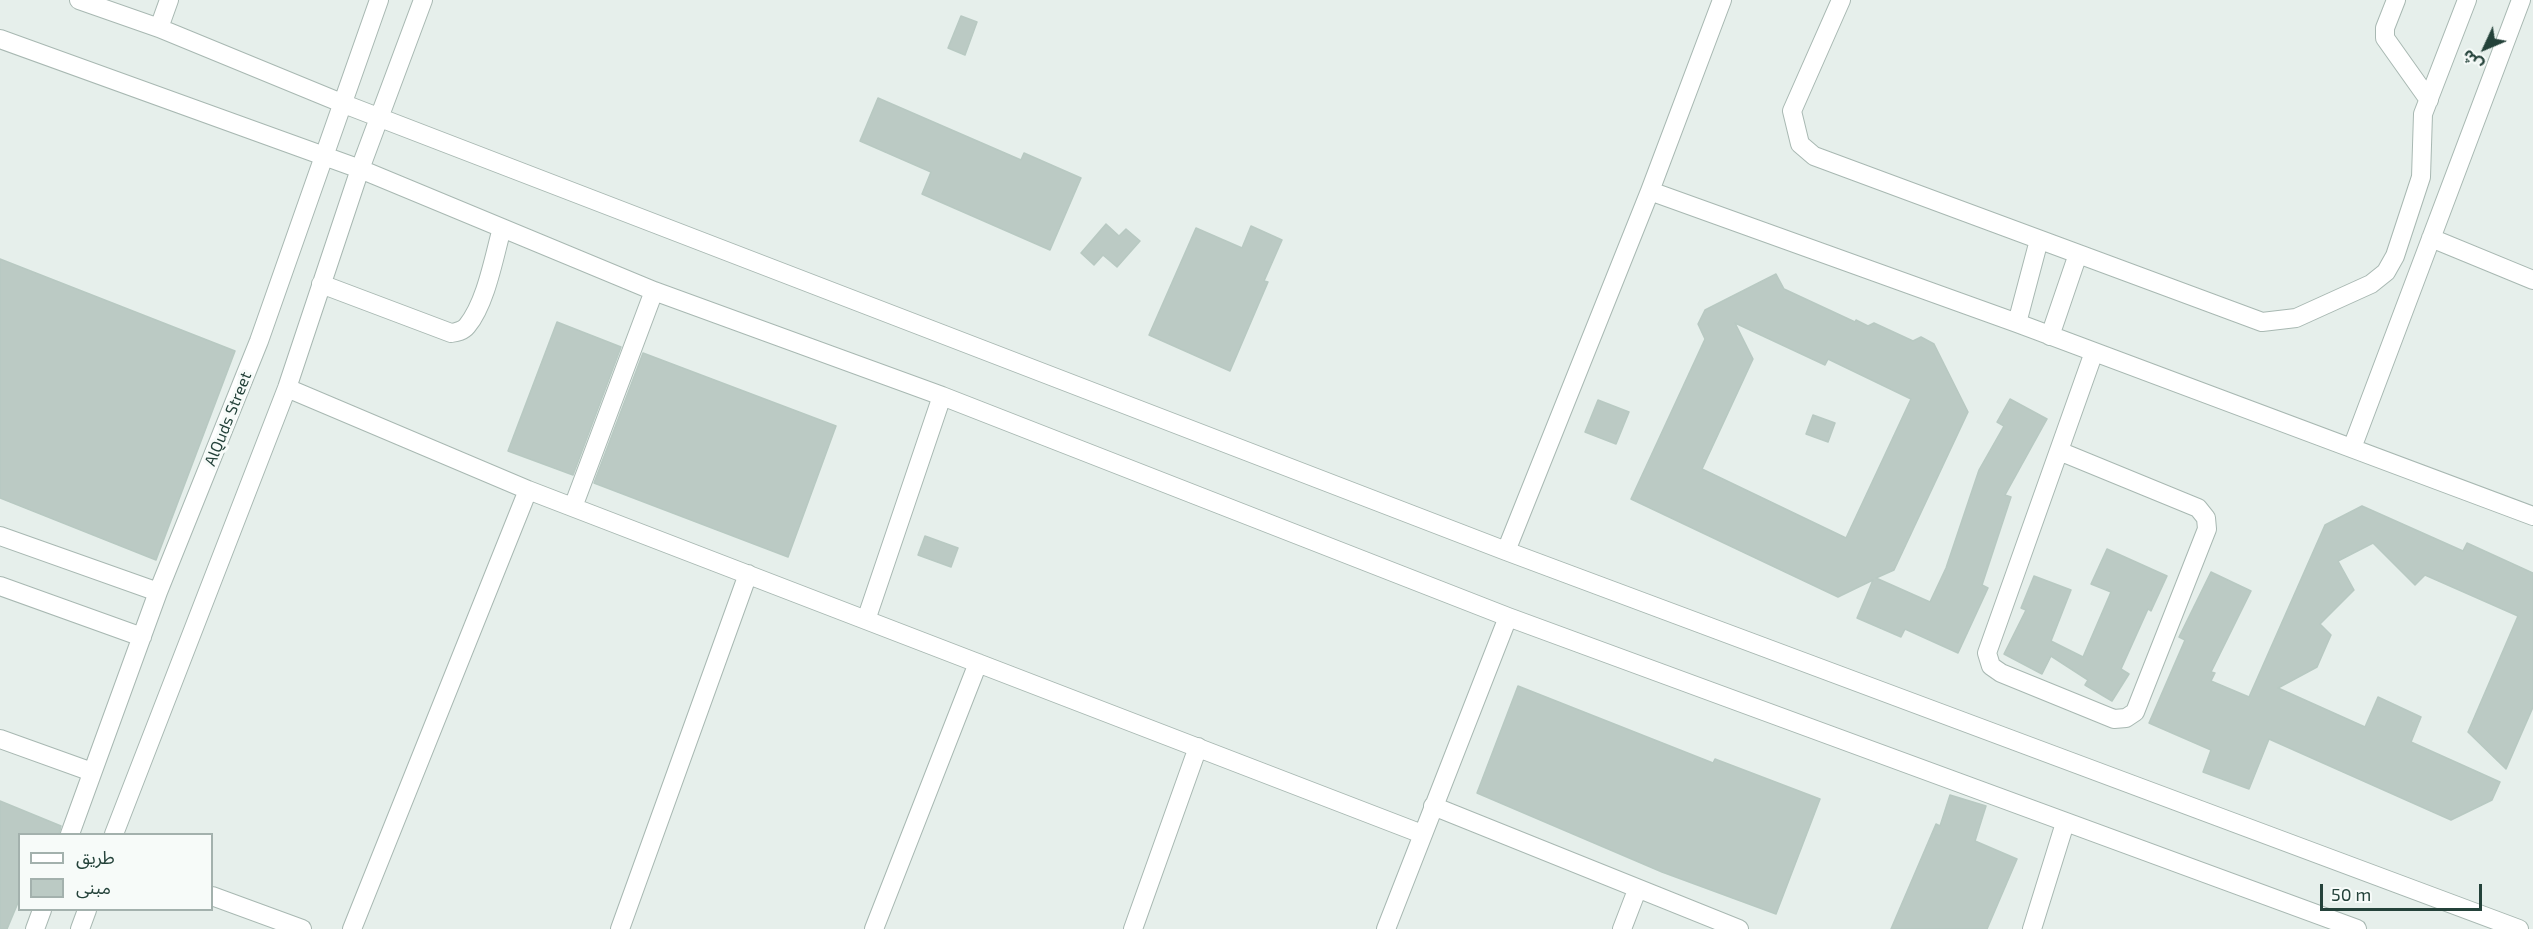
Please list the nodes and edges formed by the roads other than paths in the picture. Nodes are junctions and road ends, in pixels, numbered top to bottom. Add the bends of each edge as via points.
1 (79, 0) edge
2 (169, 0) edge
3 (379, 0) edge
4 (423, 0) edge
5 (1722, 0) edge
6 (1841, 0) edge
7 (2396, 0) edge
8 (2467, 0) edge
9 (2521, 0) edge
10 (159, 28) junction
11 (0, 39) edge
12 (2428, 100) junction
13 (344, 104) junction
14 (380, 117) junction
15 (324, 158) junction
16 (360, 169) junction
17 (1650, 191) junction
18 (502, 228) junction
19 (2431, 238) junction
20 (2039, 240) junction
21 (2078, 254) junction
22 (2533, 280) edge
23 (321, 284) junction
24 (654, 291) junction
25 (2017, 323) junction
26 (2050, 336) junction
27 (2094, 352) junction
28 (287, 388) junction
29 (942, 396) junction
30 (2352, 448) junction
31 (2059, 451) junction
32 (528, 490) junction
33 (573, 507) junction
34 (2533, 516) edge
35 (0, 536) edge
36 (1506, 551) junction
37 (748, 574) junction
38 (0, 585) edge
39 (158, 592) junction
40 (1508, 617) junction
41 (866, 620) junction
42 (142, 637) junction
43 (978, 663) junction
44 (0, 739) edge
45 (1198, 747) junction
46 (92, 772) junction
47 (1434, 806) junction
48 (2065, 823) junction
49 (70, 833) edge
50 (114, 833) edge
51 (1422, 834) junction
52 (1637, 890) junction
53 (213, 896) edge
54 (41, 911) edge
55 (86, 911) edge
56 (35, 929) edge
57 (80, 929) edge
58 (302, 929) edge
59 (352, 929) edge
60 (620, 929) edge
61 (874, 929) edge
62 (1133, 929) edge
63 (1386, 929) edge
64 (1622, 929) edge
65 (1739, 929) edge
66 (2032, 929) edge
67 (2357, 929) edge
68 (2519, 929) edge

1 - 10 street
2 - 10 street
3 - 13 street, AlQuds Street
4 - 14 street
5 - 17 street
6 - 20 street via 1792,111 1800,144 1814,156
7 - 12 street via 2385,38
8 - 12 street
9 - 19 street
10 - 13 street
11 - 15 street
12 - 21 street via 2423,114 2421,177 2386,272 2371,284 2296,318 2262,322
13 - 14 street
13 - 15 street, AlQuds Street
14 - 16 street
14 - 36 street
15 - 16 street
15 - 39 street, AlQuds Street via 259,341
16 - 18 street
16 - 23 street
17 - 25 street
17 - 36 street
18 - 23 street via 482,295 467,327 459,332 450,333
18 - 24 street
19 - 22 street
19 - 30 street
20 - 21 street
20 - 25 street
21 - 26 street
23 - 28 street
24 - 29 street
24 - 33 street
25 - 26 street
26 - 27 street
27 - 30 street
27 - 31 street
28 - 32 street
28 - 50 street
29 - 40 street
29 - 41 street
30 - 34 street
31 - 31 street via 1987,653 1991,666 2001,673 2114,719 2126,718 2135,712 2207,529 2206,518 2198,508
32 - 33 street
32 - 59 street
33 - 37 street
35 - 39 street
36 - 68 street
37 - 41 street
37 - 60 street
38 - 42 street
39 - 42 street, AlQuds Street
40 - 47 street
40 - 48 street
41 - 43 street
42 - 46 street, AlQuds Street
43 - 45 street
43 - 61 street
44 - 46 street
45 - 51 street
45 - 62 street
46 - 49 street, AlQuds Street
47 - 51 street
47 - 52 street
48 - 66 street
48 - 67 street
51 - 63 street
52 - 64 street
52 - 65 street
53 - 58 street
54 - 56 street
55 - 57 street

